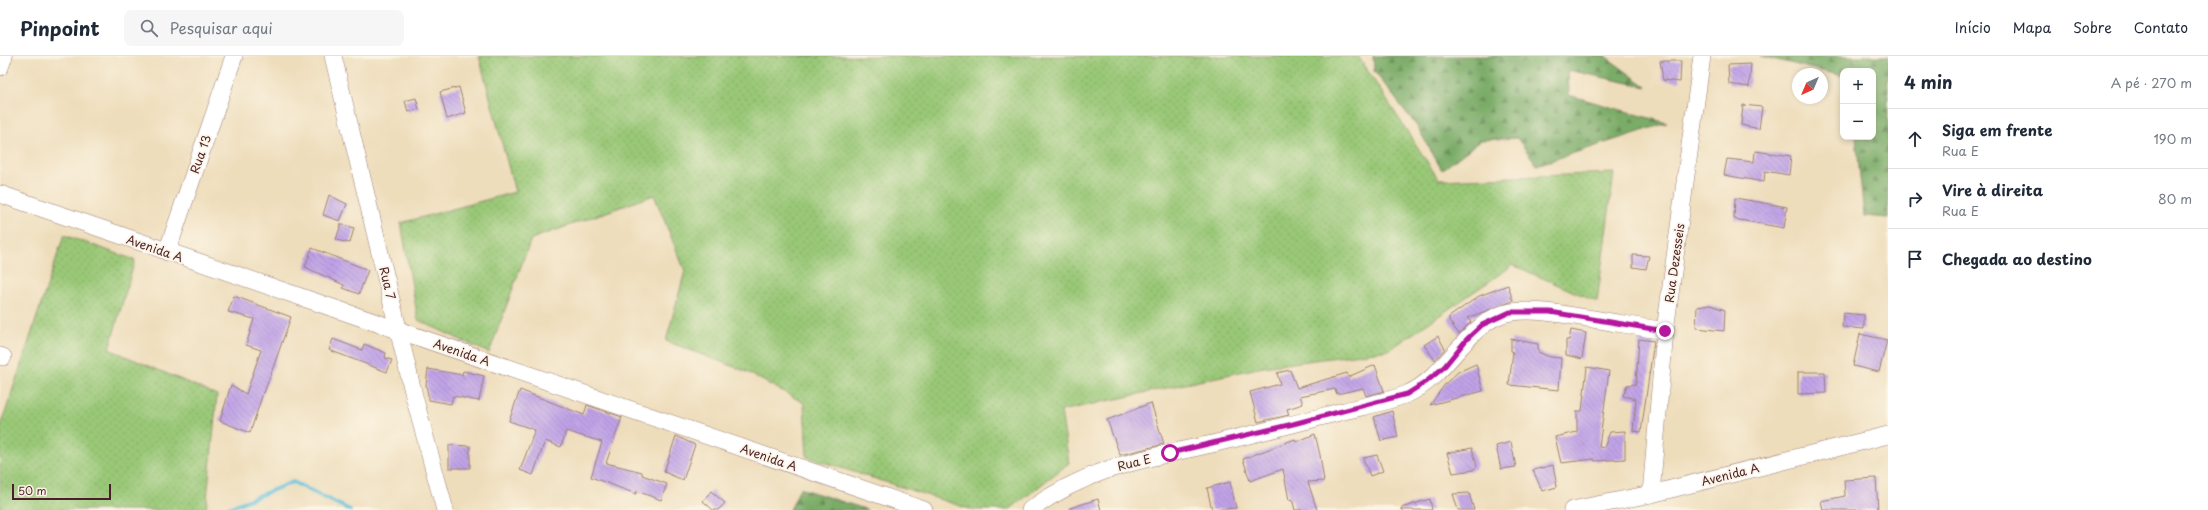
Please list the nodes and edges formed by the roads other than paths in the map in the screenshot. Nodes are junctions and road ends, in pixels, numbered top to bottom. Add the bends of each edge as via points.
1 (4, 56) edge
2 (234, 56) edge
3 (333, 56) edge
4 (1702, 56) edge
5 (0, 67) edge
6 (0, 194) edge
7 (167, 252) junction
8 (400, 330) junction
9 (1665, 331) junction
10 (1888, 435) edge
11 (1651, 494) junction
12 (445, 510) edge
13 (924, 510) edge
14 (1030, 510) edge
15 (1572, 510) edge

1 - 5 street
2 - 7 street, Rua 13
3 - 8 street, Rua 7
4 - 9 street, Rua Dezesseis
6 - 7 street, Avenida A
7 - 8 street, Avenida A
8 - 12 street, Rua 7
8 - 13 street, Avenida A
9 - 11 street, Rua Dezesseis
9 - 14 street, Rua E via 1550,312 1510,312 1482,325 1444,367 1407,394 1293,424 1120,464 1087,476 1046,498
10 - 11 street, Avenida A
11 - 15 street, Avenida A

